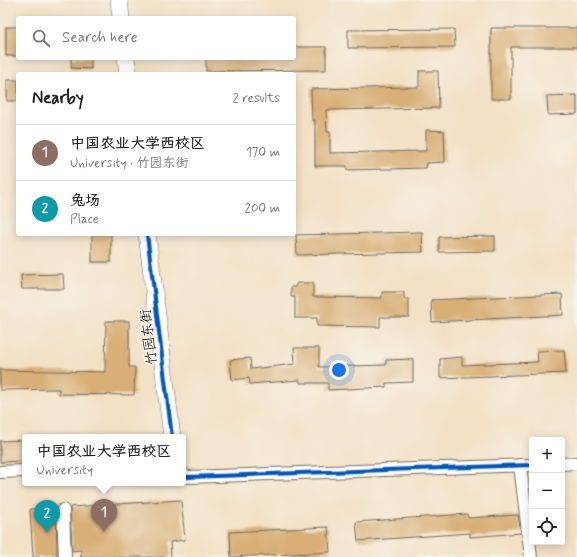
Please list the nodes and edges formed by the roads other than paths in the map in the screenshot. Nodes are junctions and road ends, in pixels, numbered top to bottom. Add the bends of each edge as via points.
1 (119, 0) edge
2 (121, 16) edge
3 (126, 60) edge
4 (128, 72) edge
5 (147, 236) edge
6 (172, 434) edge
7 (577, 463) edge
8 (565, 464) edge
9 (526, 465) edge
10 (22, 471) edge
11 (0, 472) edge
12 (186, 477) edge
13 (63, 510) dead end
14 (65, 557) edge
15 (531, 557) edge

1 - 2 street
3 - 4 street
5 - 6 street, 竹园东街
7 - 8 street
9 - 12 street
9 - 15 street
10 - 11 street
13 - 14 street

